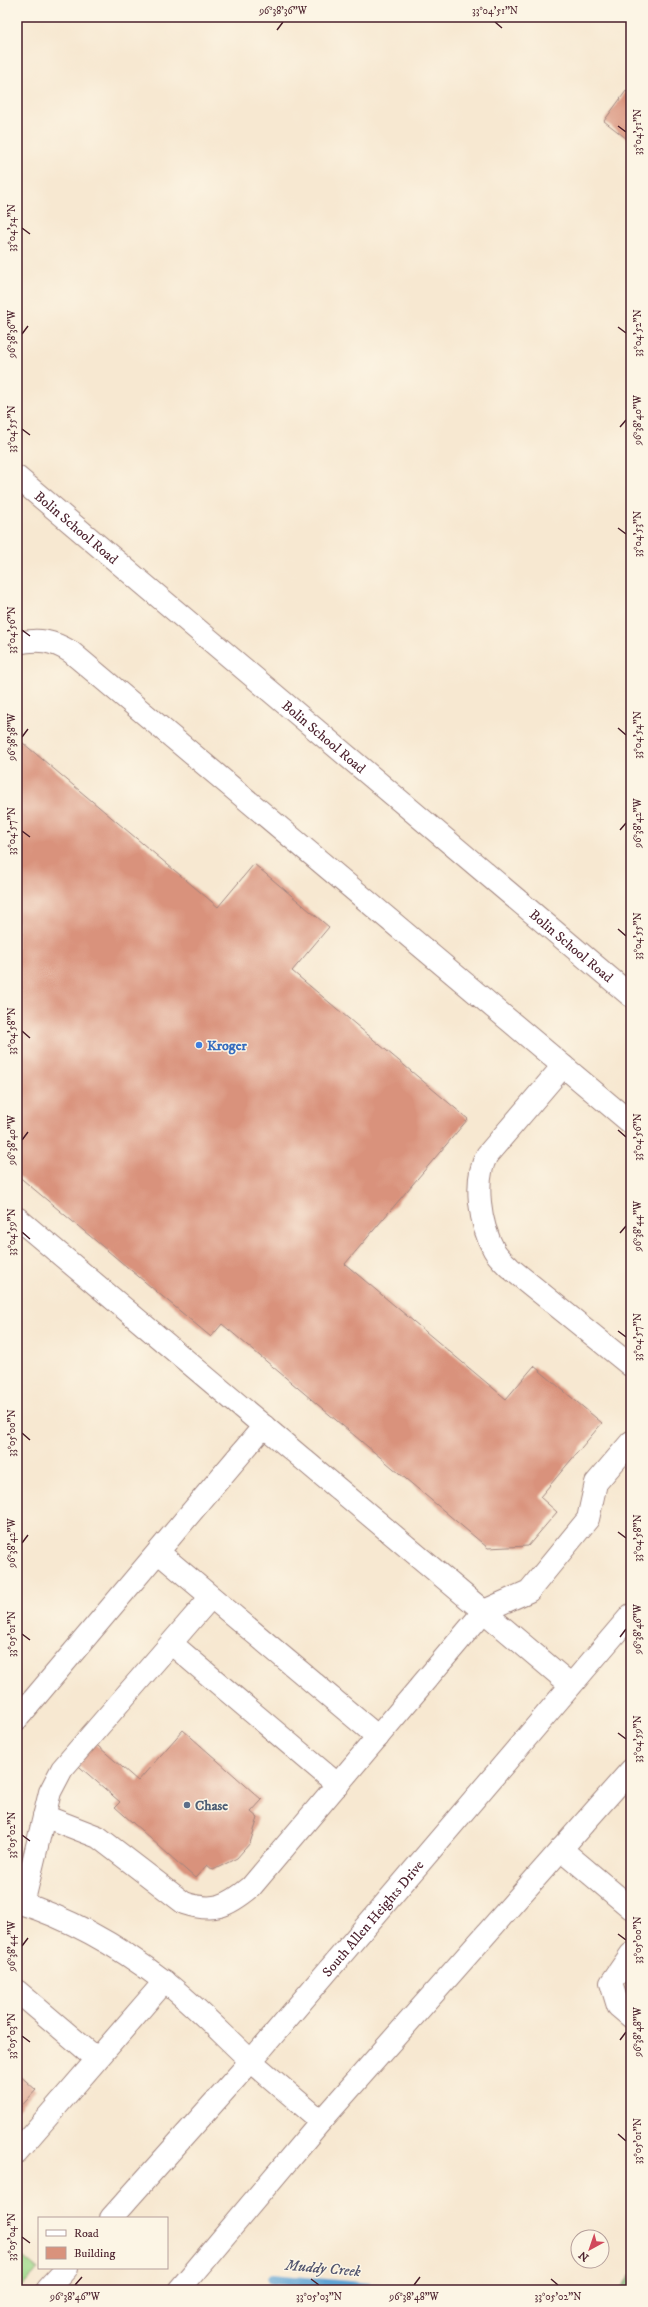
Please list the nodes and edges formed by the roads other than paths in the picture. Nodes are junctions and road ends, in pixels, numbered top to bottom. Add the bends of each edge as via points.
1 (17, 478) edge
2 (17, 643) edge
3 (631, 996) edge
4 (563, 1066) junction
5 (631, 1123) edge
6 (17, 1218) edge
7 (631, 1366) edge
8 (264, 1426) junction
9 (631, 1442) edge
10 (158, 1552) junction
11 (211, 1597) junction
12 (484, 1611) junction
13 (631, 1616) edge
14 (172, 1644) junction
15 (571, 1685) junction
16 (17, 1719) edge
17 (378, 1737) junction
18 (631, 1770) edge
19 (338, 1784) junction
20 (44, 1816) junction
21 (561, 1850) junction
22 (20, 1903) edge
23 (631, 1908) edge
24 (631, 1954) edge
25 (165, 1981) junction
26 (17, 1991) edge
27 (631, 2017) edge
28 (97, 2059) junction
29 (251, 2061) junction
30 (321, 2121) junction
31 (17, 2152) edge
32 (113, 2217) edge
33 (66, 2269) edge
34 (47, 2290) edge
35 (179, 2290) edge

1 - 3 main road, Bolin School Road
2 - 4 main road via 44,640 59,644 72,652
4 - 5 main road
4 - 7 main road via 487,1155 481,1166 479,1188 485,1226 495,1251 510,1268
6 - 8 main road
8 - 10 main road
8 - 12 main road
9 - 12 main road via 596,1483 588,1519 529,1591
10 - 11 main road
10 - 16 main road
11 - 14 main road
11 - 17 main road
12 - 15 main road
12 - 17 main road
13 - 15 main road, South Allen Heights Drive
14 - 19 main road
14 - 20 main road via 62,1769 50,1792
15 - 29 main road, South Allen Heights Drive
17 - 19 main road
18 - 21 main road
19 - 20 main road via 252,1887 227,1904 213,1908 198,1908 184,1902 98,1836
20 - 22 main road
21 - 23 main road
21 - 30 main road
22 - 25 main road via 73,1925 120,1951
24 - 27 main road via 611,1983 618,2006
25 - 28 main road
25 - 29 main road
26 - 28 main road
28 - 31 main road
29 - 30 main road
29 - 32 main road, South Allen Heights Drive
30 - 35 main road
33 - 34 main road

